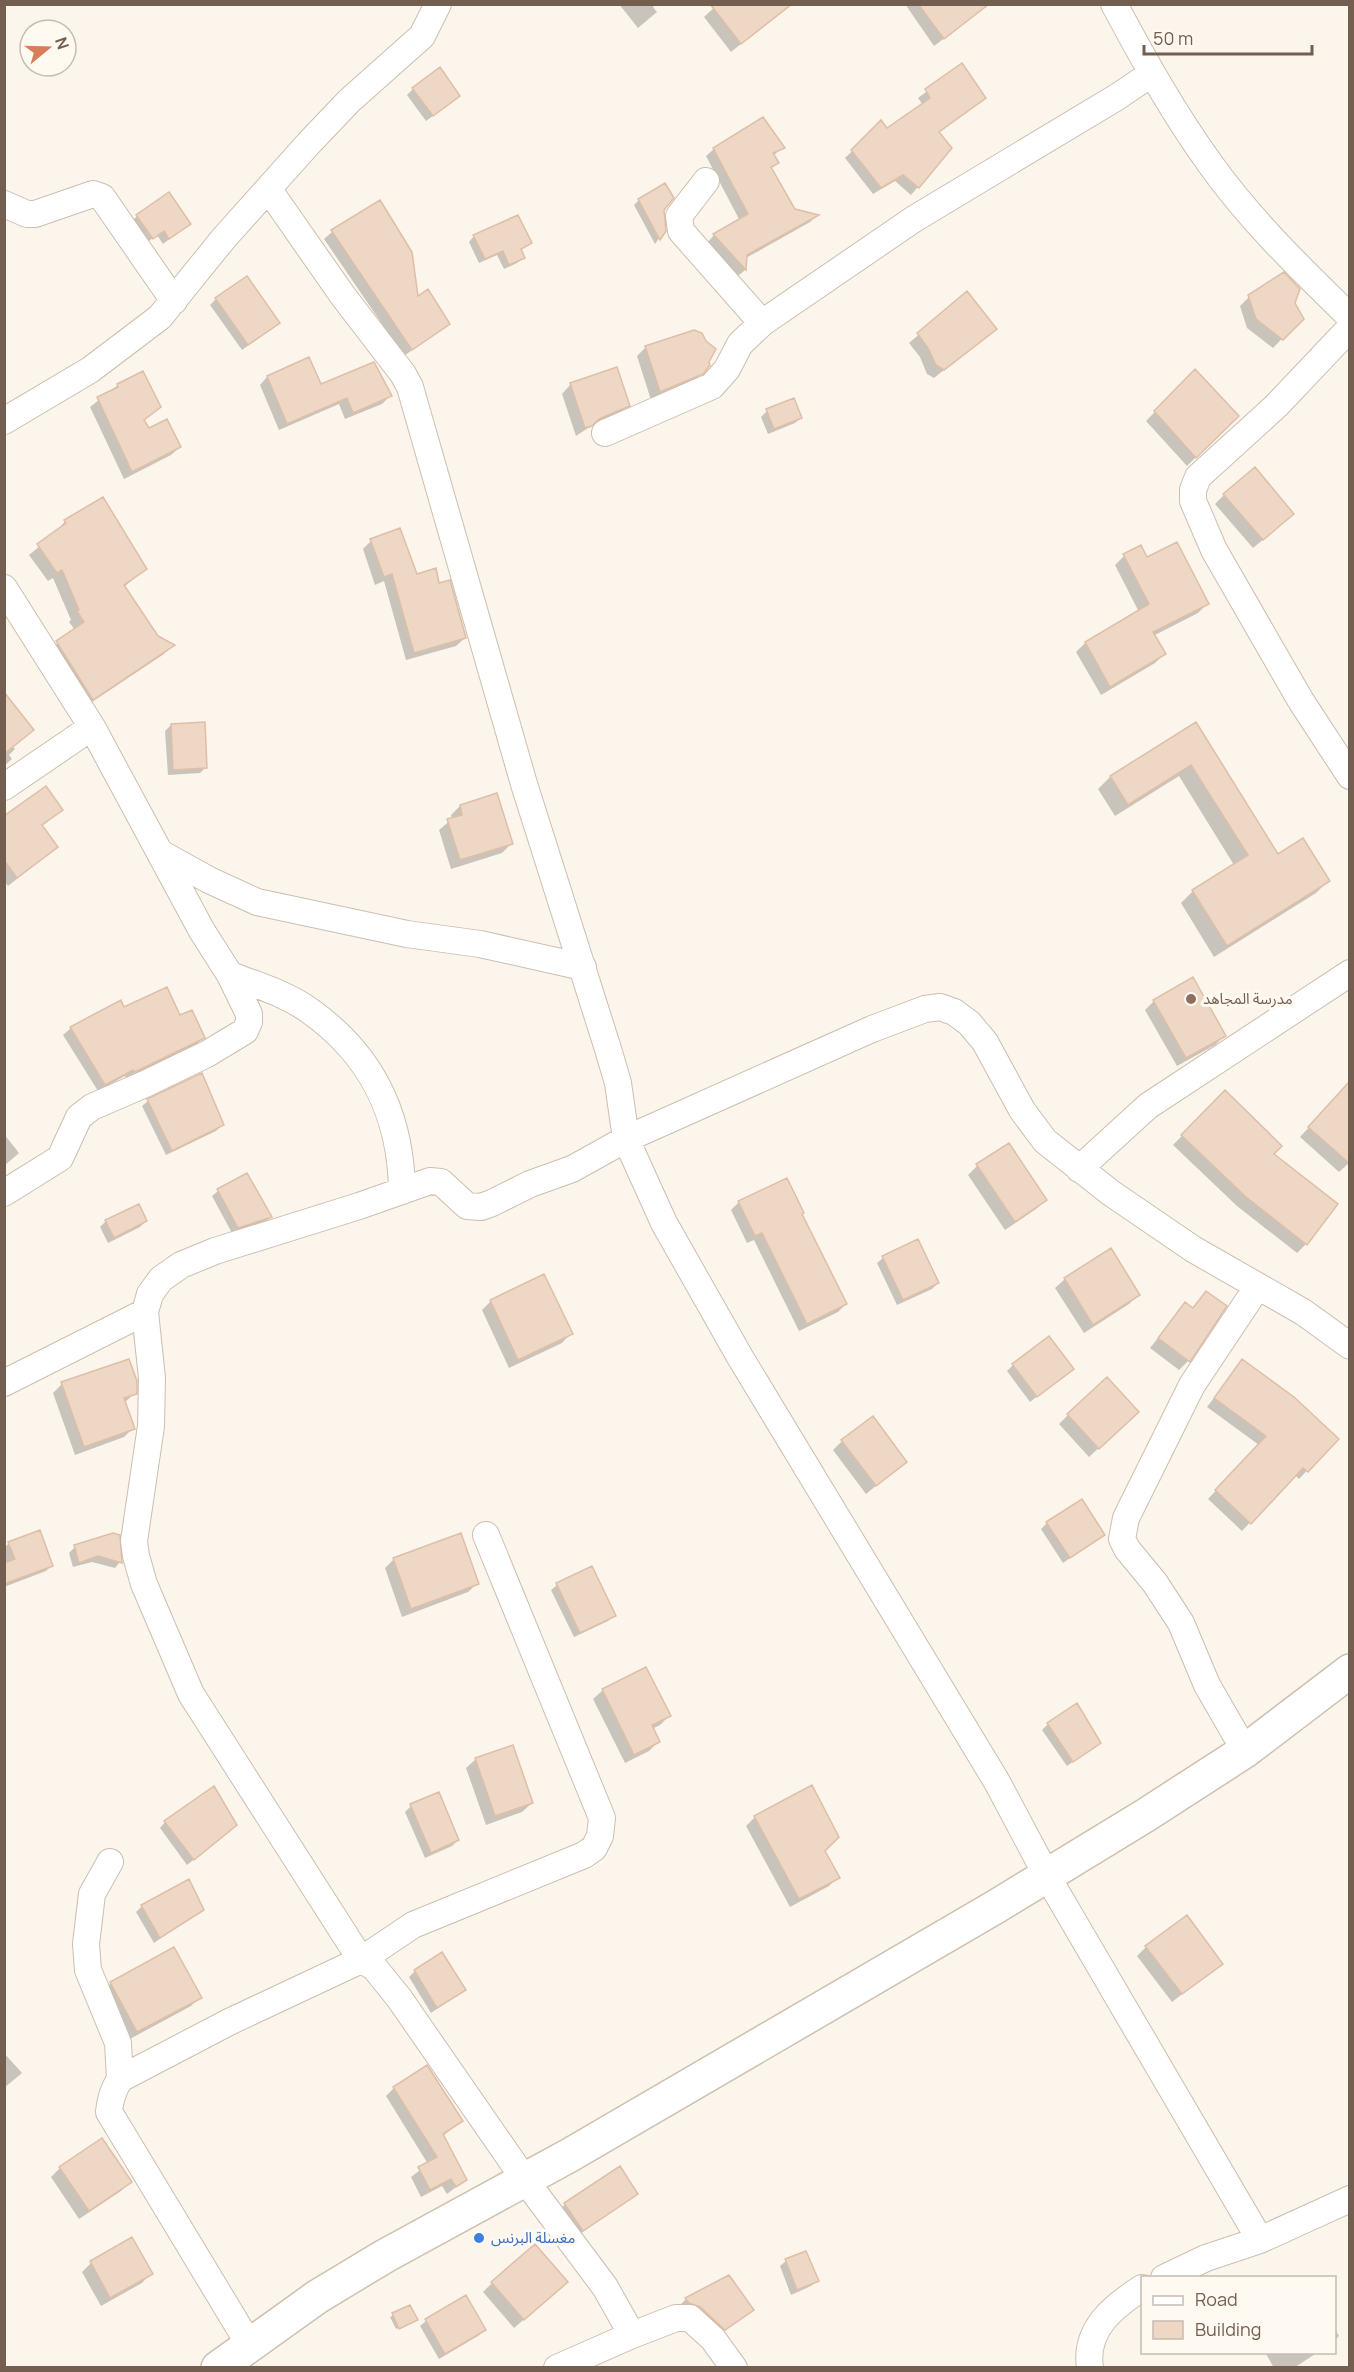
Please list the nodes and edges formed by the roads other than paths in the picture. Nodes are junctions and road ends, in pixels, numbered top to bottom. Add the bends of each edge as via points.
1 (438, 4) edge
2 (1114, 4) edge
3 (1151, 74) junction
4 (706, 181) dead end
5 (269, 190) junction
6 (4, 204) edge
7 (174, 301) junction
8 (1350, 317) edge
9 (762, 323) junction
10 (1350, 328) edge
11 (4, 421) edge
12 (605, 433) dead end
13 (4, 588) edge
14 (92, 727) junction
15 (1350, 776) edge
16 (4, 787) edge
17 (162, 854) junction
18 (583, 967) junction
19 (1350, 973) edge
20 (230, 975) junction
21 (626, 1139) junction
22 (1079, 1169) junction
23 (402, 1191) junction
24 (4, 1193) edge
25 (1258, 1286) junction
26 (145, 1312) junction
27 (1350, 1346) edge
28 (4, 1383) edge
29 (486, 1535) dead end
30 (1350, 1671) edge
31 (1245, 1751) junction
32 (110, 1862) dead end
33 (1047, 1876) junction
34 (361, 1960) junction
35 (120, 2079) junction
36 (525, 2180) junction
37 (1350, 2199) edge
38 (1260, 2240) junction
39 (1166, 2276) edge
40 (1141, 2289) edge
41 (632, 2335) junction
42 (249, 2344) junction
43 (605, 2358) edge
44 (218, 2367) edge
45 (557, 2367) edge
46 (734, 2367) edge
47 (1090, 2367) edge

1 - 5 street via 413,45 349,101
2 - 3 street
3 - 8 street via 1212,166 1278,246
3 - 9 street via 914,219
4 - 9 street via 679,216 681,231
5 - 7 street
5 - 18 street via 410,387 524,784
6 - 7 street via 35,214 97,194
7 - 11 street via 90,370
9 - 12 street via 740,344 727,369 712,386
10 - 15 street via 1283,399 1198,477 1193,501 1214,550 1301,701
13 - 14 street
14 - 16 street
14 - 17 street
17 - 18 street via 258,902
17 - 20 street
18 - 21 street via 618,1083
19 - 22 street via 1148,1106
20 - 23 street via 268,988 309,1010 369,1068 398,1142
20 - 24 street via 249,1014 245,1031 207,1054 92,1107 79,1117 60,1158
21 - 22 street via 872,1029 940,1007 954,1012 974,1029 1033,1126
21 - 23 street via 572,1169 481,1207 467,1206 441,1182 430,1181
21 - 33 street via 664,1223 740,1357 997,1782
22 - 25 street via 1193,1249
23 - 26 street via 181,1265 161,1279 150,1294
25 - 27 street
25 - 31 street via 1192,1385 1126,1518 1122,1539 1181,1623 1207,1685
26 - 28 street
26 - 34 street via 152,1378 151,1426 134,1541 144,1584 192,1694
29 - 34 street via 596,1800 602,1818 600,1836 594,1848 584,1855 413,1925
30 - 31 main road
31 - 33 main road
32 - 35 street via 92,1894 86,1944 88,1970 118,2043
33 - 36 main road
33 - 38 street
34 - 35 street
34 - 36 street via 383,1976
35 - 42 street via 109,2112
36 - 41 street via 605,2287
36 - 42 main road via 375,2262
37 - 38 street
38 - 39 street
40 - 47 street via 1106,2316 1088,2355
41 - 43 street
41 - 46 street via 676,2318 690,2318
42 - 44 main road
43 - 45 street

